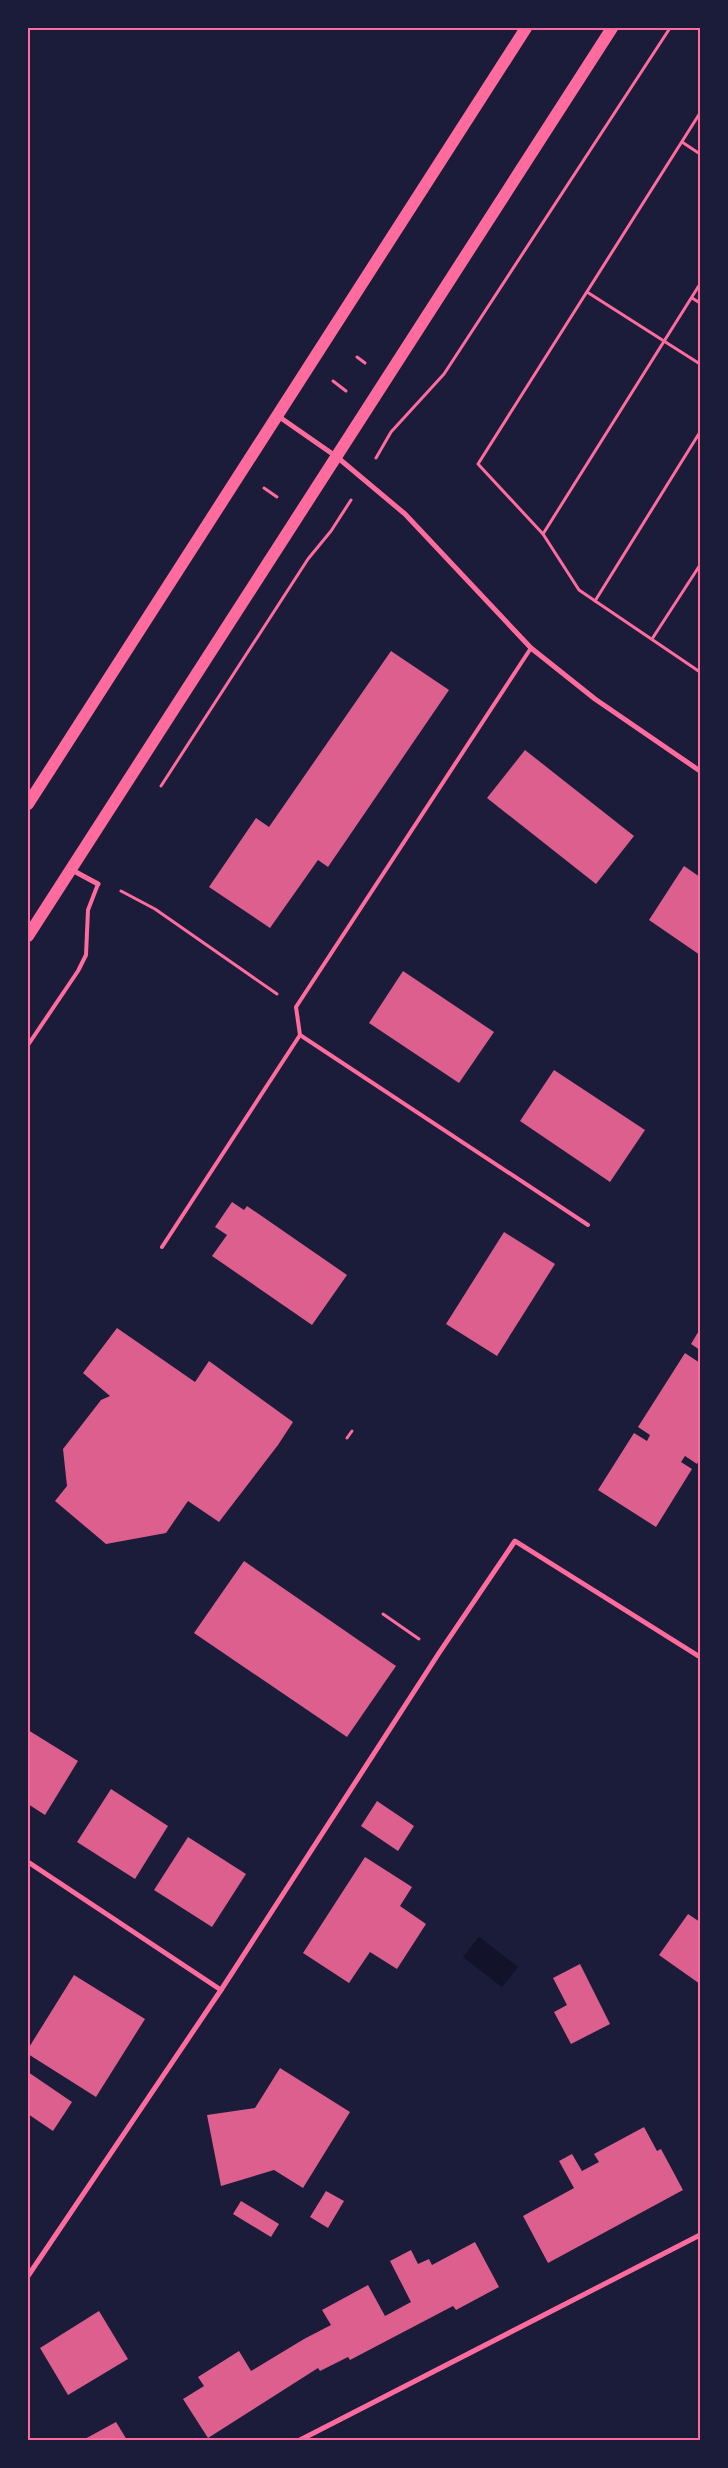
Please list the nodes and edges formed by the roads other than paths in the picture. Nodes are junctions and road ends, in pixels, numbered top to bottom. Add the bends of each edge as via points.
1 (526, 28) edge
2 (612, 28) edge
3 (277, 416) junction
4 (336, 457) junction
5 (531, 648) junction
6 (700, 771) edge
7 (28, 804) edge
8 (70, 869) junction
9 (98, 884) joint
10 (28, 936) edge
11 (300, 1035) junction
12 (28, 1045) edge
13 (588, 1225) dead end
14 (162, 1247) dead end
15 (700, 1657) edge
16 (28, 1862) edge
17 (221, 1990) junction
18 (700, 2235) edge
19 (28, 2276) edge
20 (300, 2440) edge

1 - 3 main road
2 - 4 main road
3 - 4 street
3 - 7 main road
4 - 5 street via 405,514
4 - 8 main road
5 - 6 street via 595,698
5 - 11 lane via 296,1007
8 - 9 street
8 - 10 main road
9 - 12 lane via 88,910 86,956
11 - 13 lane
11 - 14 lane
15 - 17 street via 515,1541
16 - 17 street
17 - 19 street
18 - 20 street

